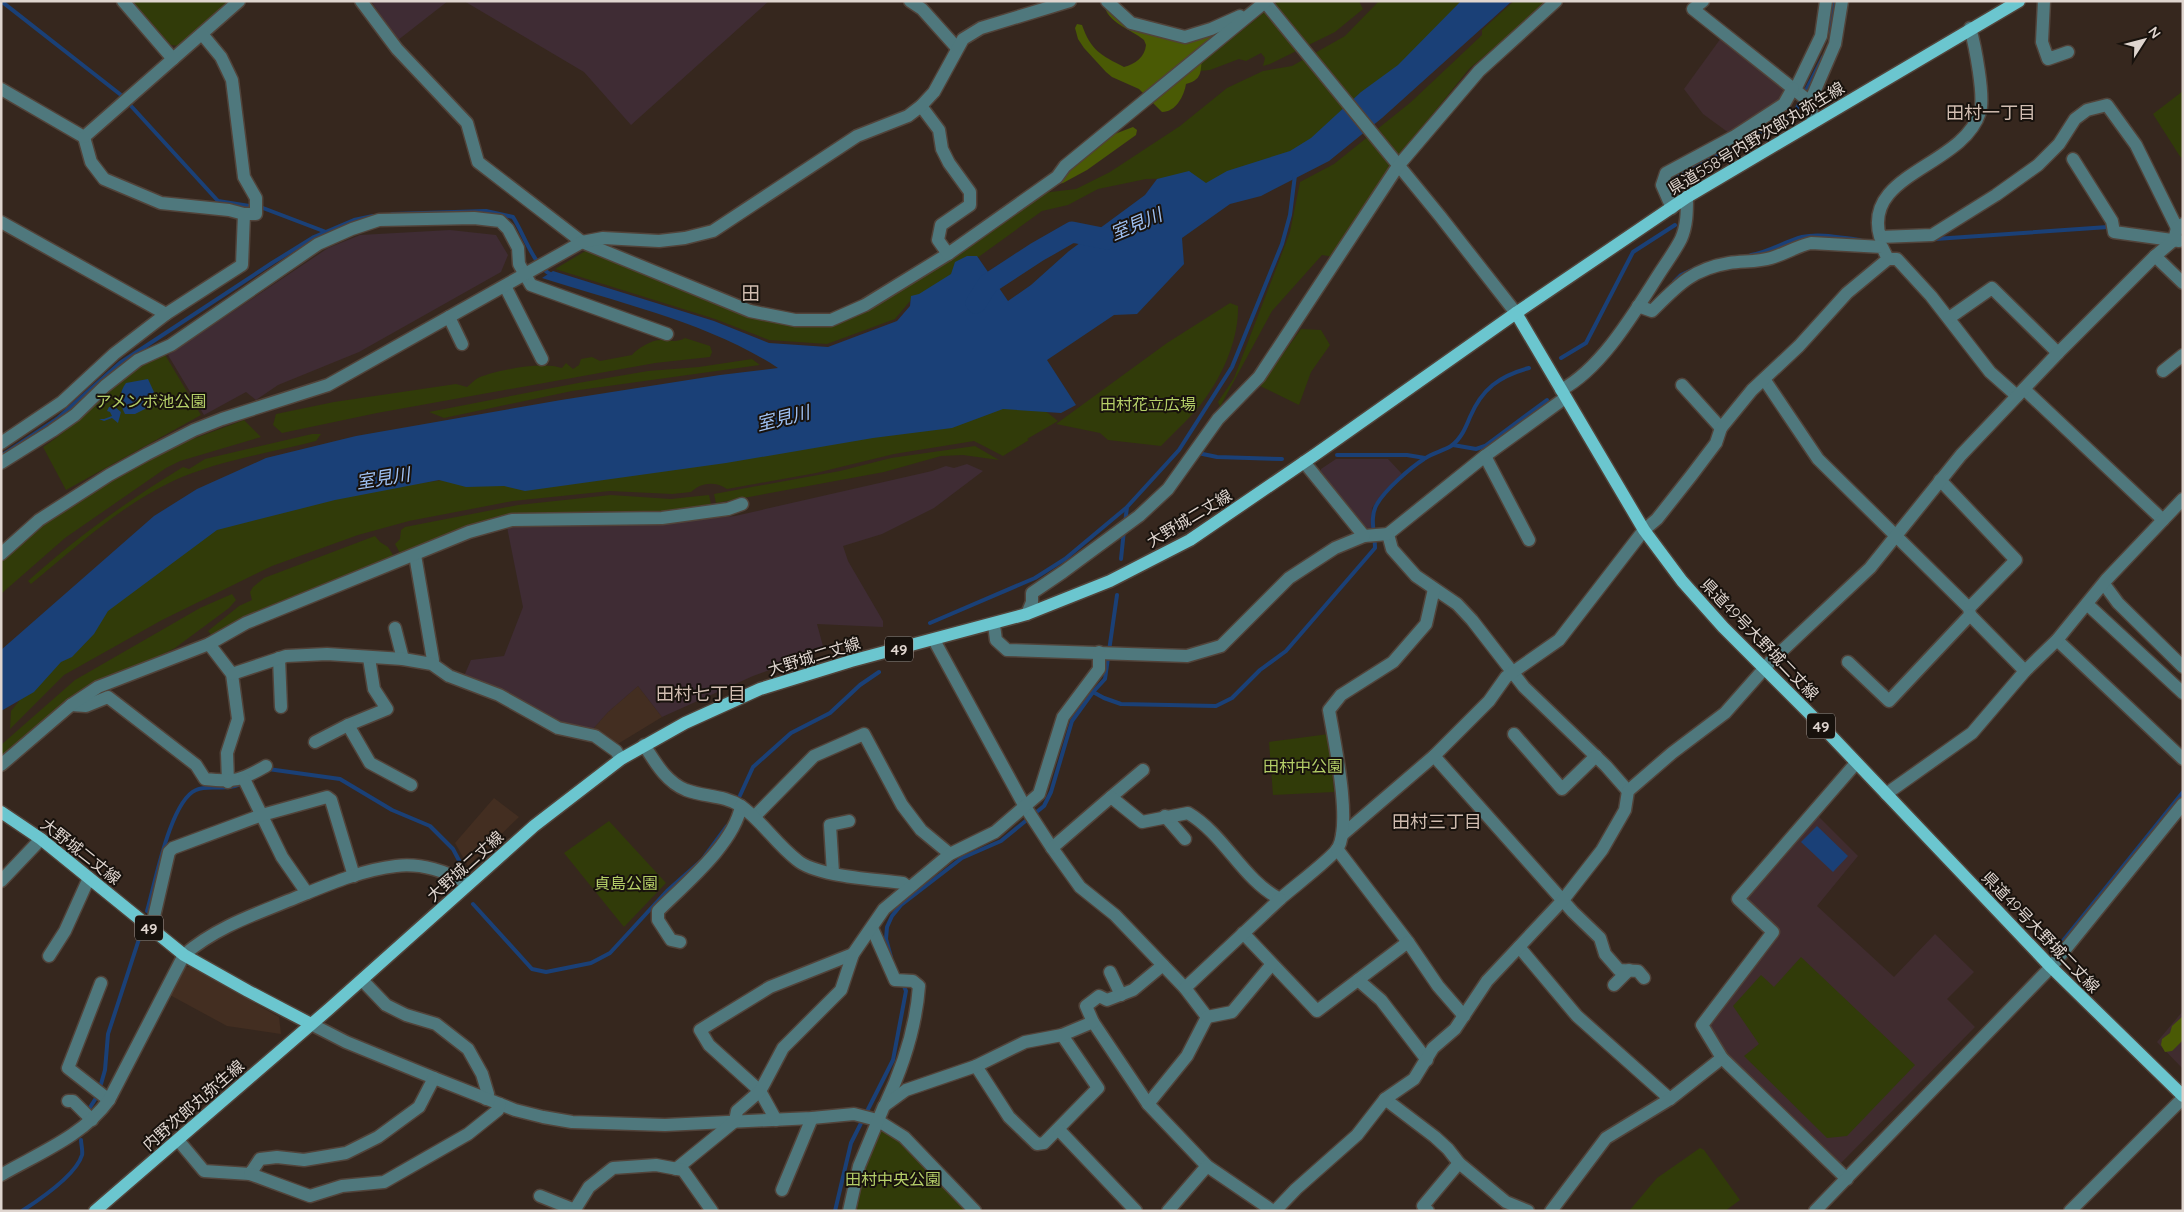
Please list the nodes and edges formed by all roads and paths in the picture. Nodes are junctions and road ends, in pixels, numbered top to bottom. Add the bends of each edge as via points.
1 (123, 1) edge
2 (239, 1) edge
3 (361, 1) edge
4 (910, 1) edge
5 (1070, 1) edge
6 (1108, 1) edge
7 (1556, 1) edge
8 (1703, 1) edge
9 (1826, 1) edge
10 (1842, 1) edge
11 (2018, 1) edge
12 (2044, 1) edge
13 (1266, 3) edge
14 (1253, 11) junction
15 (1970, 28) junction
16 (202, 34) junction
17 (957, 48) junction
18 (2068, 52) dead end
19 (174, 59) junction
20 (1, 88) edge
21 (1795, 90) junction
22 (1810, 102) junction
23 (921, 106) junction
24 (1817, 120) junction
25 (84, 137) junction
26 (2073, 160) dead end
27 (1398, 166) junction
28 (1687, 197) junction
29 (1672, 208) junction
30 (250, 214) junction
31 (1, 222) edge
32 (2179, 233) edge
33 (582, 242) junction
34 (1883, 242) junction
35 (948, 254) junction
36 (2155, 256) junction
37 (1888, 259) junction
38 (524, 275) junction
39 (2183, 283) edge
40 (505, 286) junction
41 (1638, 306) junction
42 (1516, 313) junction
43 (166, 314) junction
44 (449, 317) junction
45 (1949, 318) junction
46 (667, 334) dead end
47 (462, 344) dead end
48 (2058, 353) junction
49 (2183, 355) edge
50 (542, 359) dead end
51 (2163, 371) dead end
52 (1764, 379) junction
53 (1682, 384) dead end
54 (2021, 392) junction
55 (1563, 394) junction
56 (43, 416) junction
57 (1721, 428) junction
58 (52, 432) junction
59 (1, 443) edge
60 (1485, 456) junction
61 (1304, 462) junction
62 (1, 463) edge
63 (1940, 480) junction
64 (2183, 499) edge
65 (742, 504) dead end
66 (2163, 520) junction
67 (1644, 530) junction
68 (1388, 534) junction
69 (1364, 536) junction
70 (1896, 536) junction
71 (1529, 540) dead end
72 (1, 554) edge
73 (415, 555) junction
74 (2104, 584) junction
75 (1434, 589) junction
76 (2087, 604) junction
77 (1970, 612) junction
78 (1026, 614) junction
79 (994, 624) junction
80 (395, 628) dead end
81 (934, 640) junction
82 (2057, 640) junction
83 (209, 644) junction
84 (1099, 652) junction
85 (279, 658) junction
86 (369, 658) junction
87 (403, 660) junction
88 (1848, 662) dead end
89 (432, 664) junction
90 (2183, 667) edge
91 (1765, 669) junction
92 (2025, 671) junction
93 (1512, 673) junction
94 (232, 674) junction
95 (2183, 693) edge
96 (71, 705) junction
97 (281, 707) dead end
98 (348, 725) junction
99 (1514, 734) dead end
100 (315, 742) dead end
101 (644, 745) junction
102 (1434, 756) junction
103 (1596, 756) junction
104 (620, 759) junction
105 (2183, 759) edge
106 (1856, 762) junction
107 (1, 765) edge
108 (266, 766) dead end
109 (1143, 770) dead end
110 (244, 779) junction
111 (228, 782) junction
112 (411, 785) dead end
113 (1628, 791) junction
114 (1886, 794) junction
115 (1112, 797) junction
116 (736, 802) junction
117 (2183, 804) edge
118 (1028, 811) junction
119 (3, 815) edge
120 (262, 815) junction
121 (755, 816) junction
122 (1165, 816) junction
123 (849, 821) dead end
124 (1342, 835) junction
125 (41, 839) junction
126 (1185, 839) dead end
127 (1052, 848) junction
128 (1337, 849) junction
129 (950, 854) junction
130 (833, 874) junction
131 (354, 876) junction
132 (89, 878) junction
133 (1, 881) edge
134 (468, 884) junction
135 (908, 888) junction
136 (307, 893) junction
137 (1280, 899) junction
138 (1563, 900) junction
139 (149, 928) junction
140 (872, 928) junction
141 (1243, 933) junction
142 (680, 942) dead end
143 (1408, 942) junction
144 (1519, 947) junction
145 (853, 954) junction
146 (49, 956) dead end
147 (184, 956) junction
148 (1272, 964) junction
149 (1163, 965) junction
150 (2050, 967) junction
151 (1629, 970) junction
152 (1110, 972) dead end
153 (1644, 978) dead end
154 (362, 980) junction
155 (1358, 980) junction
156 (101, 983) dead end
157 (1614, 985) dead end
158 (1185, 988) junction
159 (1121, 995) junction
160 (1464, 1016) junction
161 (1207, 1017) junction
162 (1093, 1022) junction
163 (311, 1024) junction
164 (1062, 1035) junction
165 (1722, 1058) junction
166 (1427, 1060) junction
167 (976, 1066) junction
168 (434, 1078) junction
169 (760, 1091) junction
170 (2183, 1097) edge
171 (486, 1099) junction
172 (1385, 1099) junction
173 (1670, 1099) junction
174 (108, 1100) junction
175 (68, 1101) dead end
176 (500, 1104) junction
177 (1148, 1104) junction
178 (884, 1106) junction
179 (812, 1118) junction
180 (92, 1120) junction
181 (776, 1120) junction
182 (877, 1120) junction
183 (735, 1122) junction
184 (1059, 1130) junction
185 (178, 1140) junction
186 (1459, 1163) junction
187 (1207, 1166) junction
188 (676, 1169) junction
189 (1, 1174) edge
190 (250, 1174) junction
191 (1847, 1179) junction
192 (782, 1190) dead end
193 (540, 1196) dead end
194 (1268, 1209) edge
195 (574, 1210) edge
196 (95, 1211) edge
197 (712, 1211) edge
198 (849, 1211) edge
199 (975, 1211) edge
200 (1136, 1211) edge
201 (1168, 1211) edge
202 (1428, 1211) edge
203 (1528, 1211) edge
204 (1551, 1211) edge
205 (1815, 1211) edge
206 (2070, 1211) edge

1 - 19 street
2 - 16 street
3 - 33 street via 397,49 467,123 478,162
4 - 17 street via 922,9
5 - 17 street via 981,28
6 - 14 street via 1131,23 1186,37
7 - 27 street via 1479,71
8 - 21 street via 1693,9
9 - 21 street via 1821,36
10 - 22 street via 1836,44
11 - 15 main road, 県道558号内野次郎丸弥生線
12 - 18 street via 2042,42 2048,59
13 - 14 street
13 - 27 street
14 - 35 street via 1065,166 1057,177
15 - 24 main road, 県道558号内野次郎丸弥生線
15 - 34 street via 1978,67 1981,110 1971,131 1955,147 1887,194 1879,208 1877,226
16 - 19 street
16 - 30 street via 221,57 232,80 244,177 256,198
17 - 23 street via 934,92
19 - 25 street
20 - 25 street
21 - 22 street
21 - 29 street via 1784,104 1666,173 1662,185
22 - 24 street via 1812,115
23 - 33 street via 908,116 857,136 712,230 659,241 603,238
23 - 35 street via 940,130 942,149 970,192 970,205 941,225 938,240
24 - 28 main road, 県道558号内野次郎丸弥生線
25 - 30 street via 92,162 104,179 161,202
26 - 32 street via 2112,220 2114,232
27 - 42 street
27 - 78 street via 1259,377 1218,420 1168,489 1139,516 1032,593
28 - 29 main road, 県道558号内野次郎丸弥生線
28 - 41 street via 1681,238
29 - 42 main road, 県道558号内野次郎丸弥生線
30 - 43 street via 242,265
31 - 43 street
32 - 34 street via 2136,145 2107,105 2087,110 2075,119 2059,144 2038,165 1932,235
32 - 36 street
33 - 35 street via 750,311 795,320 831,320 857,309
33 - 38 street
34 - 37 street
34 - 41 street via 1812,243 1772,258 1727,263 1698,271 1682,280 1652,312
36 - 39 street
36 - 48 street
37 - 45 street via 1897,259
37 - 52 street via 1847,293
38 - 40 street
38 - 46 street via 531,285
38 - 58 street via 518,248 500,221 474,218 379,220 318,244 171,345 138,360
40 - 44 street
40 - 50 street
41 - 55 street via 1626,327
42 - 55 main road, 県道49号大野城二丈線 / 49
42 - 61 main road, 大野城二丈線 / 49
43 - 56 street
44 - 47 street
44 - 72 street via 328,385 222,419 147,454 45,516
45 - 48 street via 1992,288
45 - 54 street via 1990,372
48 - 54 street
49 - 51 street
52 - 57 street
52 - 70 street via 1818,459
53 - 57 street
54 - 63 street
54 - 66 street
55 - 60 street
55 - 67 main road, 県道49号大野城二丈線 / 49
56 - 58 street
56 - 59 street
57 - 67 street via 1711,450 1657,519
58 - 62 street
60 - 68 street
60 - 71 street
61 - 69 street
61 - 78 main road, 大野城二丈線 / 49 via 1190,540 1110,581
63 - 70 street
63 - 77 street via 2016,560
64 - 66 street
65 - 73 street via 728,509 662,518 512,520 469,532
66 - 74 street
67 - 91 main road, 県道49号大野城二丈線 / 49 via 1682,581
67 - 93 street via 1559,640
68 - 69 street
68 - 75 street via 1392,549 1416,576
69 - 84 street via 1335,548 1289,578 1221,646 1187,656
70 - 77 street
70 - 91 street via 1870,568
73 - 83 street via 246,623
73 - 89 street
74 - 76 street
74 - 90 street via 2118,603
75 - 93 street via 1457,604 1472,620
75 - 124 street via 1426,624 1400,654 1393,662 1341,694 1329,710 1342,792
76 - 82 street
76 - 95 street
77 - 88 street via 1889,701
77 - 92 street
78 - 79 main road, 大野城二丈線 / 49
79 - 81 main road, 大野城二丈線 / 49
79 - 84 street via 996,640 1007,650
80 - 87 street
81 - 101 main road, 大野城二丈線 / 49 via 760,689 685,722
81 - 118 street
82 - 92 street
82 - 105 street
83 - 94 street
83 - 96 street via 98,688
84 - 118 street via 1099,669 1063,717 1039,794
85 - 86 street via 327,654
85 - 94 street
85 - 97 street
86 - 87 street
86 - 98 street via 374,689 387,709
87 - 89 street
89 - 104 street via 449,676 499,695 558,728 595,736 616,751
91 - 106 main road, 県道49号大野城二丈線 / 49
91 - 113 street via 1725,713
92 - 114 street via 1972,734
93 - 102 street
93 - 103 street
94 - 111 street via 238,719 227,753
96 - 107 street
96 - 111 street via 86,706 108,697 196,765 205,779
98 - 100 street
98 - 112 street via 370,763
99 - 103 street via 1562,789
101 - 104 main road, 大野城二丈線 / 49
101 - 116 street via 663,774 686,789
102 - 124 street
102 - 138 street
103 - 113 street
104 - 134 main road, 大野城二丈線 / 49 via 534,826
106 - 114 main road, 県道49号大野城二丈線 / 49
106 - 165 street via 1738,899 1772,932 1702,1025
108 - 110 street
109 - 115 street
110 - 111 street
110 - 120 street
113 - 138 street via 1625,810 1602,850
114 - 150 main road, 県道49号大野城二丈線 / 49
115 - 122 street via 1142,822
115 - 127 street
116 - 121 street
116 - 142 street via 739,819 706,864 658,911 658,920 671,940
117 - 150 street
118 - 127 street
118 - 129 street via 996,832
119 - 125 main road, 大野城二丈線 / 49
120 - 131 street via 327,797 331,800
120 - 136 street via 282,856
120 - 139 street via 173,848 169,852
121 - 129 street via 814,756 864,734 902,805 921,830
121 - 130 street via 799,862
122 - 126 street
122 - 137 street via 1188,813 1201,821 1265,891
123 - 130 street via 830,825
124 - 128 street
125 - 132 main road, 大野城二丈線 / 49
125 - 133 street
127 - 149 street via 1080,887 1114,915
128 - 137 street
128 - 143 street
129 - 135 street
130 - 135 street via 902,883
131 - 134 street via 396,866 422,866 458,877
131 - 136 street
132 - 139 main road, 大野城二丈線 / 49
132 - 146 street via 66,931
134 - 154 main road, 大野城二丈線 / 49
135 - 140 street via 884,909
136 - 147 street via 234,923 201,941
137 - 141 street
138 - 144 street
138 - 151 street via 1600,938 1605,954 1619,970
139 - 147 main road, 大野城二丈線 / 49
140 - 145 street
140 - 178 street via 895,980 913,981 919,986 910,1041
141 - 148 street
141 - 158 street
143 - 155 street
143 - 160 street via 1438,986
144 - 160 street via 1487,981
144 - 173 street via 1577,1016
145 - 169 street via 841,990 783,1048
145 - 169 street via 770,987 700,1030 709,1045
147 - 163 main road, 大野城二丈線 / 49
147 - 174 street
148 - 155 street via 1317,1011
148 - 161 street via 1232,1012
149 - 158 street
149 - 159 street via 1133,990
150 - 170 main road, 県道49号大野城二丈線 / 49
150 - 191 street
151 - 153 street via 1638,971
151 - 157 street
152 - 159 street
154 - 163 main road, 大野城二丈線 / 49
154 - 171 street via 386,1005 436,1024 468,1049 482,1074 488,1094
155 - 166 street via 1381,1000
156 - 174 street via 68,1068
158 - 161 street
159 - 162 street via 1107,1000 1099,996 1086,1006
160 - 166 street via 1455,1029 1433,1048
161 - 177 street via 1187,1056
162 - 164 street
162 - 177 street
163 - 168 street
163 - 185 main road, 内野次郎丸弥生線
164 - 167 street via 1024,1042
164 - 184 street via 1098,1088
165 - 173 street
165 - 191 street
166 - 172 street via 1414,1079
167 - 178 street via 906,1090
167 - 184 street via 1009,1117 1037,1144 1044,1143
168 - 171 street
168 - 190 street via 420,1107 378,1137 337,1154 304,1160 260,1159
169 - 181 street
169 - 183 street via 737,1110
170 - 206 street
171 - 176 street
172 - 186 street via 1448,1148
172 - 194 street via 1358,1134 1296,1189
173 - 204 street via 1606,1138
174 - 180 street
175 - 180 street via 74,1101
176 - 183 street via 572,1122
176 - 190 street via 498,1110 468,1134 384,1182 342,1186 310,1196
177 - 187 street
178 - 182 street
179 - 181 street
179 - 182 street via 858,1114
179 - 192 street
180 - 189 street
181 - 183 street
182 - 198 street via 859,1166
182 - 199 street via 904,1137
183 - 188 street
184 - 200 street
185 - 190 street via 204,1171
185 - 196 main road, 内野次郎丸弥生線
186 - 202 street via 1423,1206
186 - 203 street via 1506,1202
187 - 194 street
187 - 201 street
188 - 195 street via 656,1165 612,1168 589,1187
188 - 197 street via 683,1170
191 - 205 street
193 - 195 street

